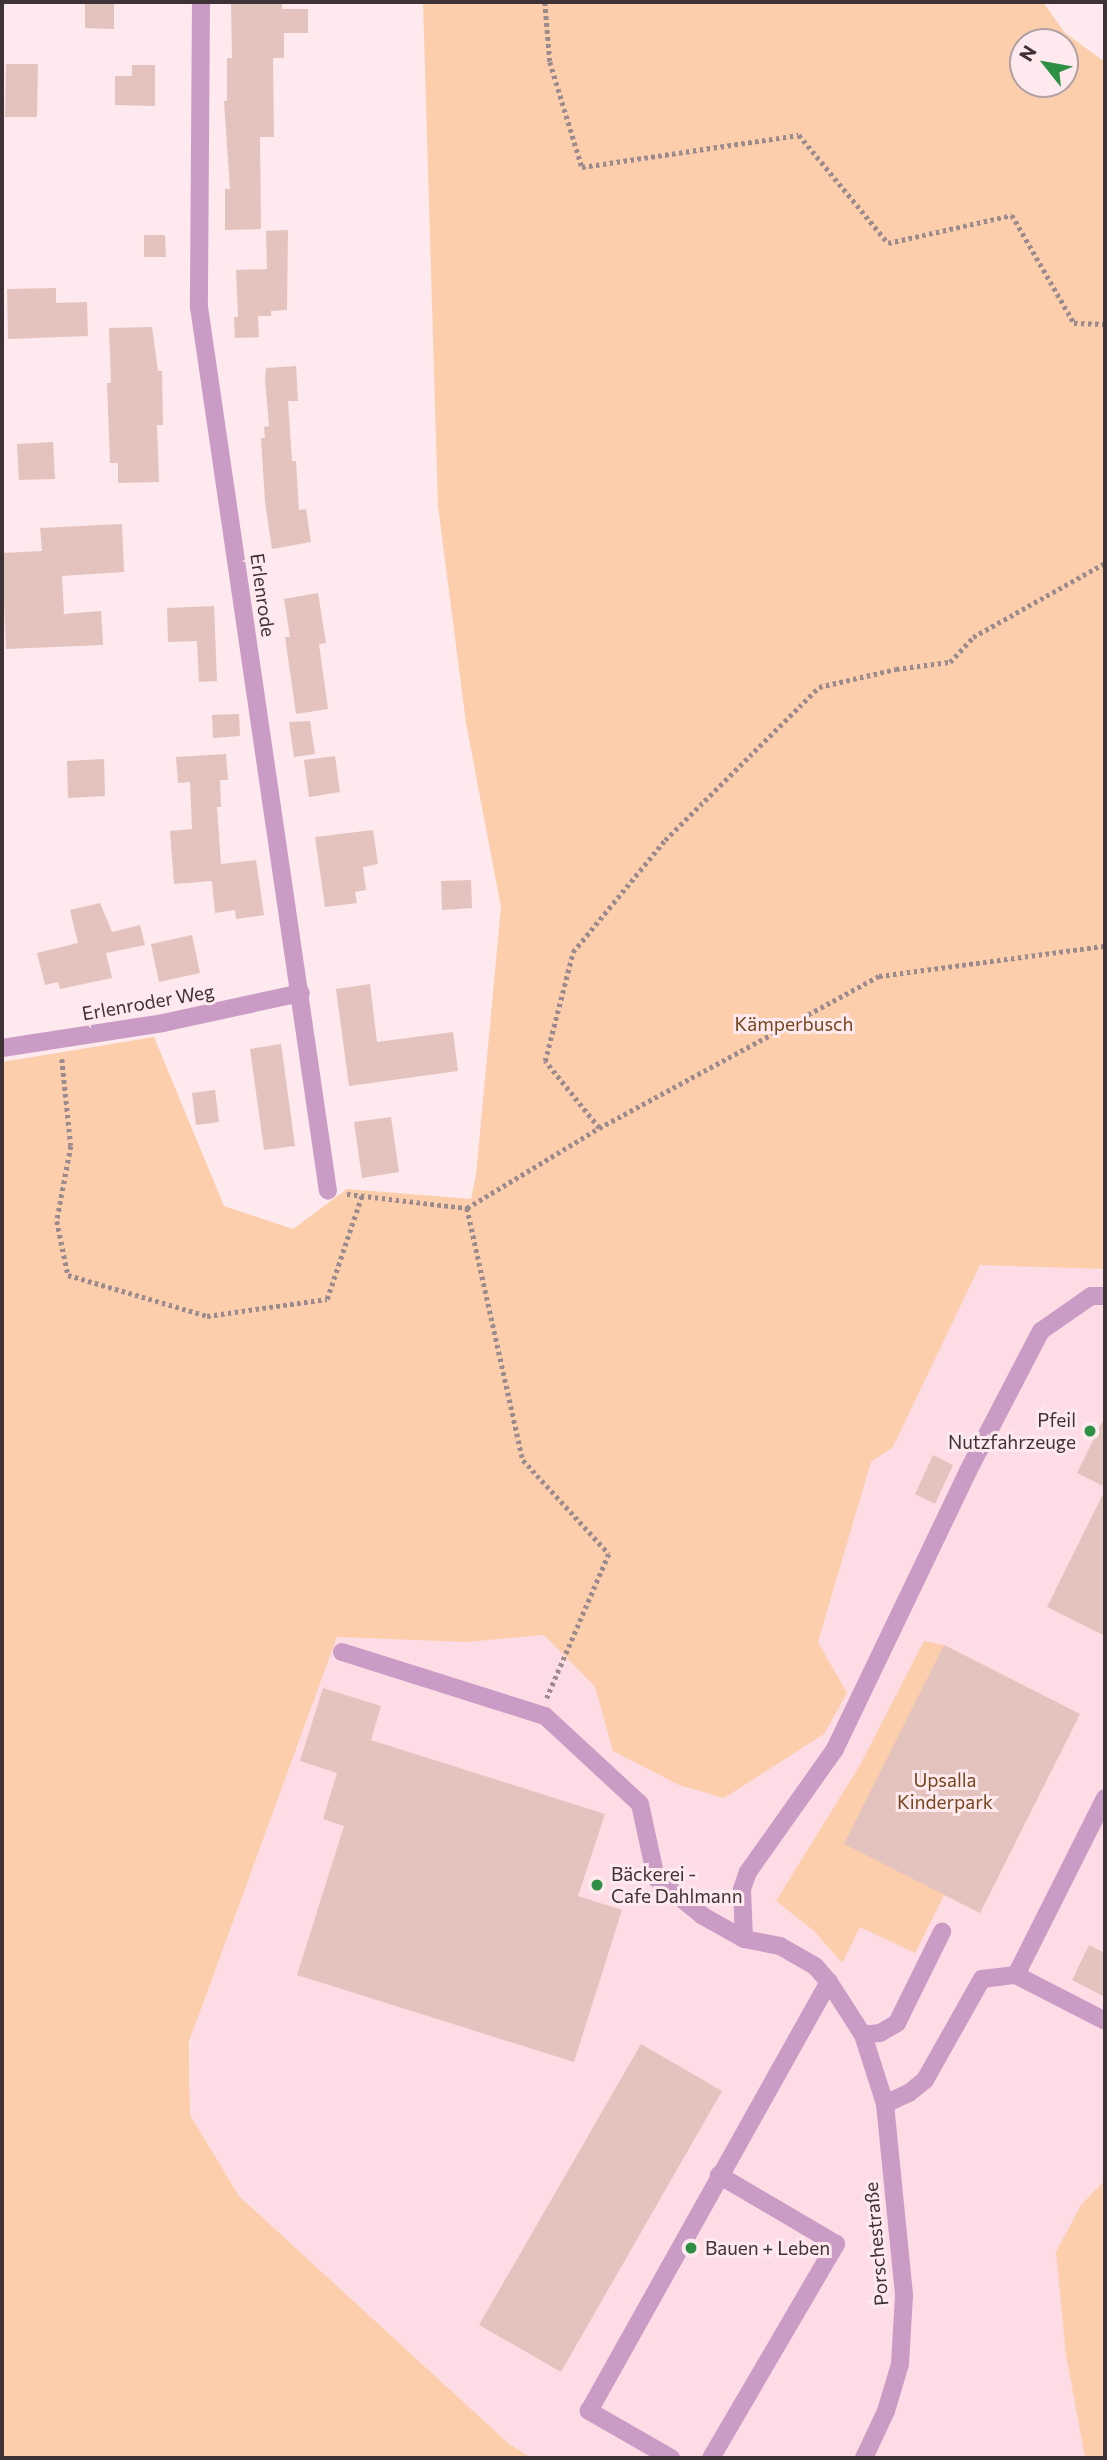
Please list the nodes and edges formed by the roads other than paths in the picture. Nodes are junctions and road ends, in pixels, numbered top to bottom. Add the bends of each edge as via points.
1 (201, 2) edge
2 (301, 993) junction
3 (2, 1048) edge
4 (328, 1191) road end
5 (1105, 1296) edge
6 (342, 1652) dead end
7 (1105, 1798) edge
8 (943, 1932) dead end
9 (744, 1939) junction
10 (1016, 1975) junction
11 (829, 1982) junction
12 (1105, 2021) edge
13 (863, 2035) junction
14 (885, 2104) junction
15 (719, 2175) junction
16 (671, 2458) edge
17 (711, 2458) edge
18 (864, 2458) edge

1 - 2 street, Erlenrode via 199,307
2 - 3 street, Erlenroder Weg via 163,1023
2 - 4 street, Erlenrode
5 - 9 street via 1091,1296 1041,1331 968,1471 835,1749 748,1872 743,1889
6 - 9 street, Porschestraße via 545,1716 640,1804 656,1878 703,1916
7 - 10 street
8 - 13 street via 897,2023 880,2033
9 - 11 street, Porschestraße via 780,1946 815,1966
10 - 12 street
10 - 14 street via 982,1979 925,2080
11 - 13 street, Porschestraße
11 - 15 street
13 - 14 street, Porschestraße
14 - 18 street, Porschestraße via 904,2296 901,2350 886,2411
15 - 16 street via 589,2411
15 - 17 street via 836,2244

